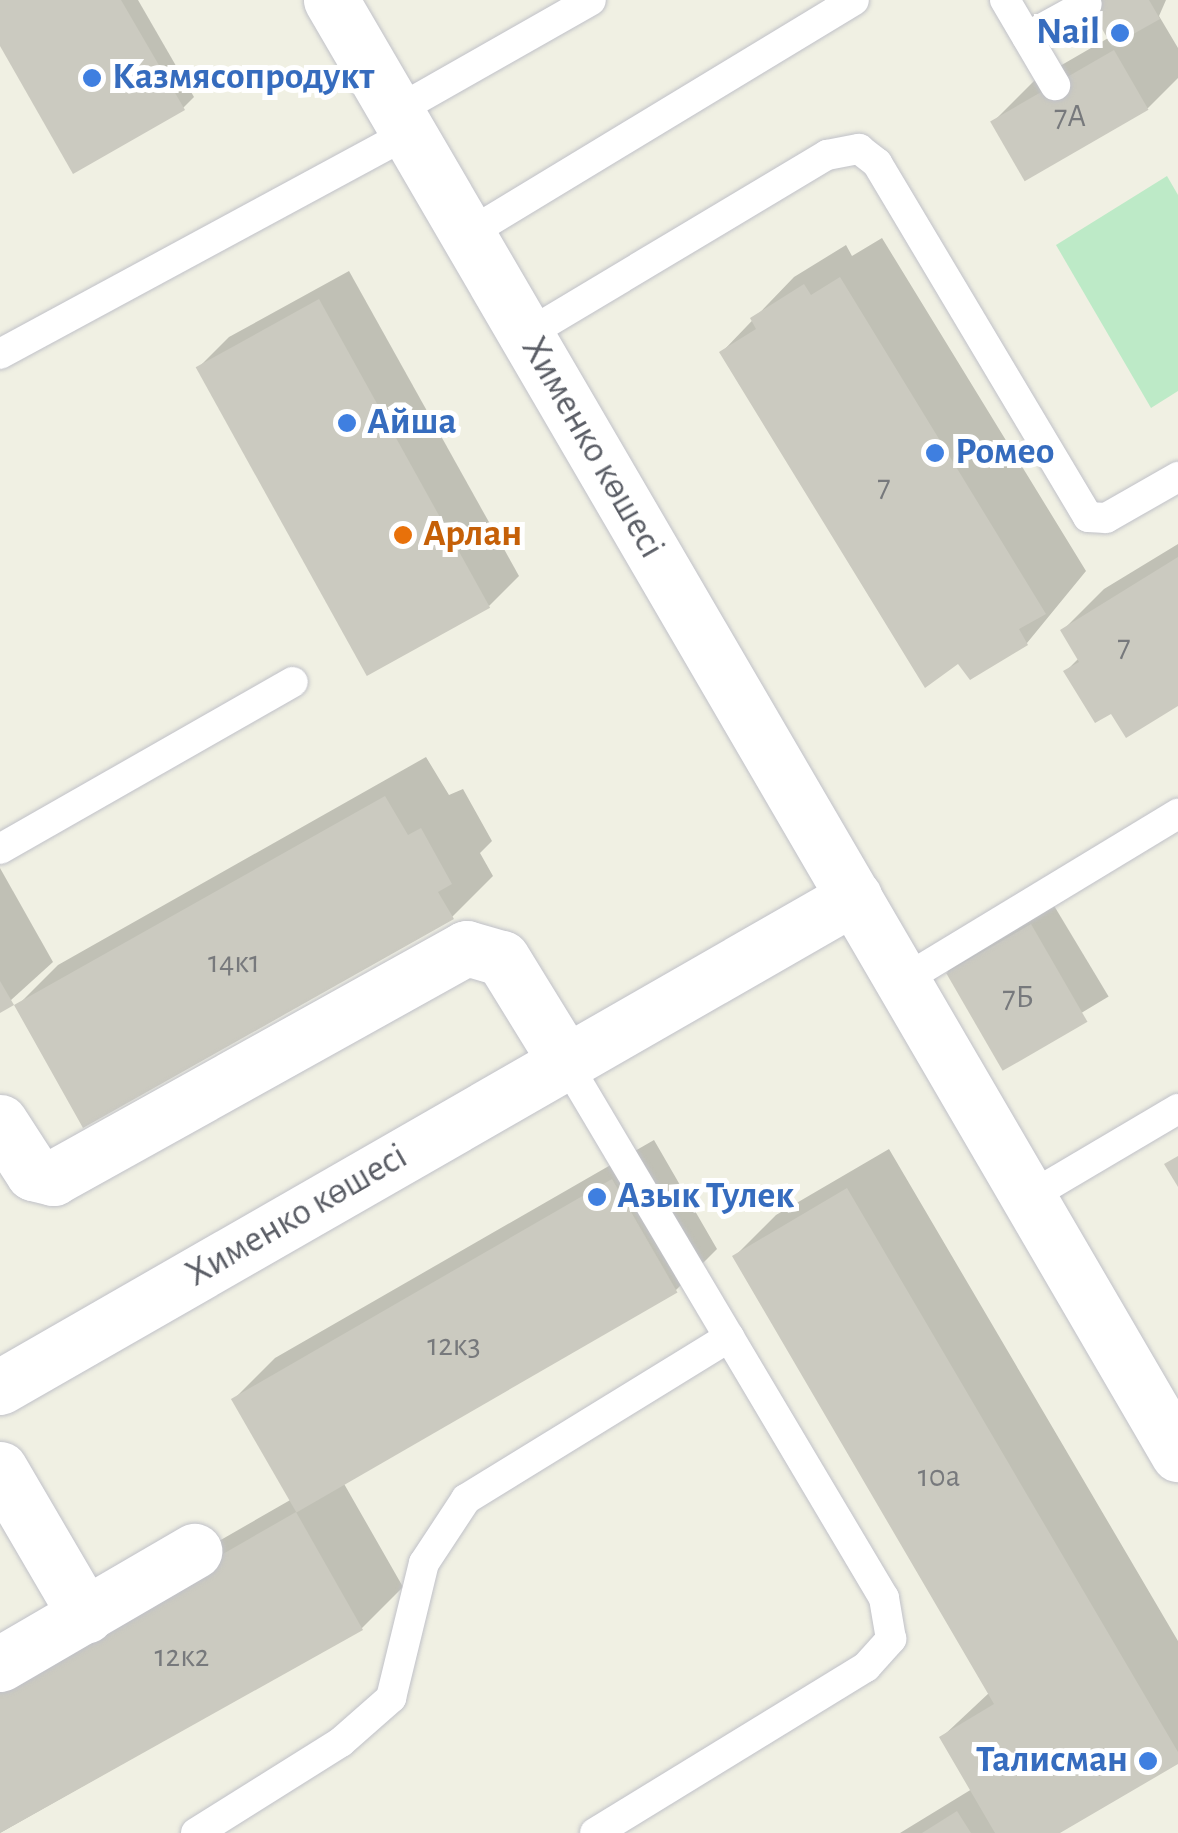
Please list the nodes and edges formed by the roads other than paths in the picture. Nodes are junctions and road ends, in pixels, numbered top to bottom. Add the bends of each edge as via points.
1 (331, 0) edge
2 (591, 0) edge
3 (854, 0) edge
4 (1005, 0) edge
5 (1087, 4) dead end
6 (1026, 37) junction
7 (1055, 85) dead end
8 (402, 122) junction
9 (468, 234) junction
10 (526, 335) junction
11 (0, 354) edge
12 (1178, 477) edge
13 (293, 682) dead end
14 (1178, 814) edge
15 (0, 849) edge
16 (854, 896) junction
17 (902, 981) junction
18 (566, 1062) junction
19 (1178, 1108) edge
20 (0, 1122) edge
21 (1029, 1197) junction
22 (729, 1337) junction
23 (0, 1387) edge
24 (1178, 1454) edge
25 (0, 1470) edge
26 (194, 1551) dead end
27 (86, 1616) junction
28 (0, 1664) edge
29 (196, 1833) edge
30 (595, 1833) edge

1 - 8 street, Хименко көшесі
2 - 8 lane
3 - 9 lane
4 - 6 lane
5 - 6 lane
6 - 7 lane
8 - 9 street, Хименко көшесі
8 - 11 lane
9 - 10 street, Хименко көшесі
10 - 12 lane via 827,156 859,149 877,164 1088,517 1106,518
10 - 16 street, Хименко көшесі
13 - 15 lane
14 - 17 lane
16 - 17 street, Хименко көшесі
16 - 18 street, Хименко көшесі
17 - 21 street, Хименко көшесі
18 - 20 street via 502,958 466,948 52,1178 33,1173
18 - 22 lane
18 - 23 street, Хименко көшесі
19 - 21 lane
21 - 24 street, Хименко көшесі
22 - 29 lane via 466,1499 424,1562 391,1698 341,1742
22 - 30 lane via 884,1598 891,1639 866,1668
25 - 27 street
26 - 27 street
27 - 28 street

